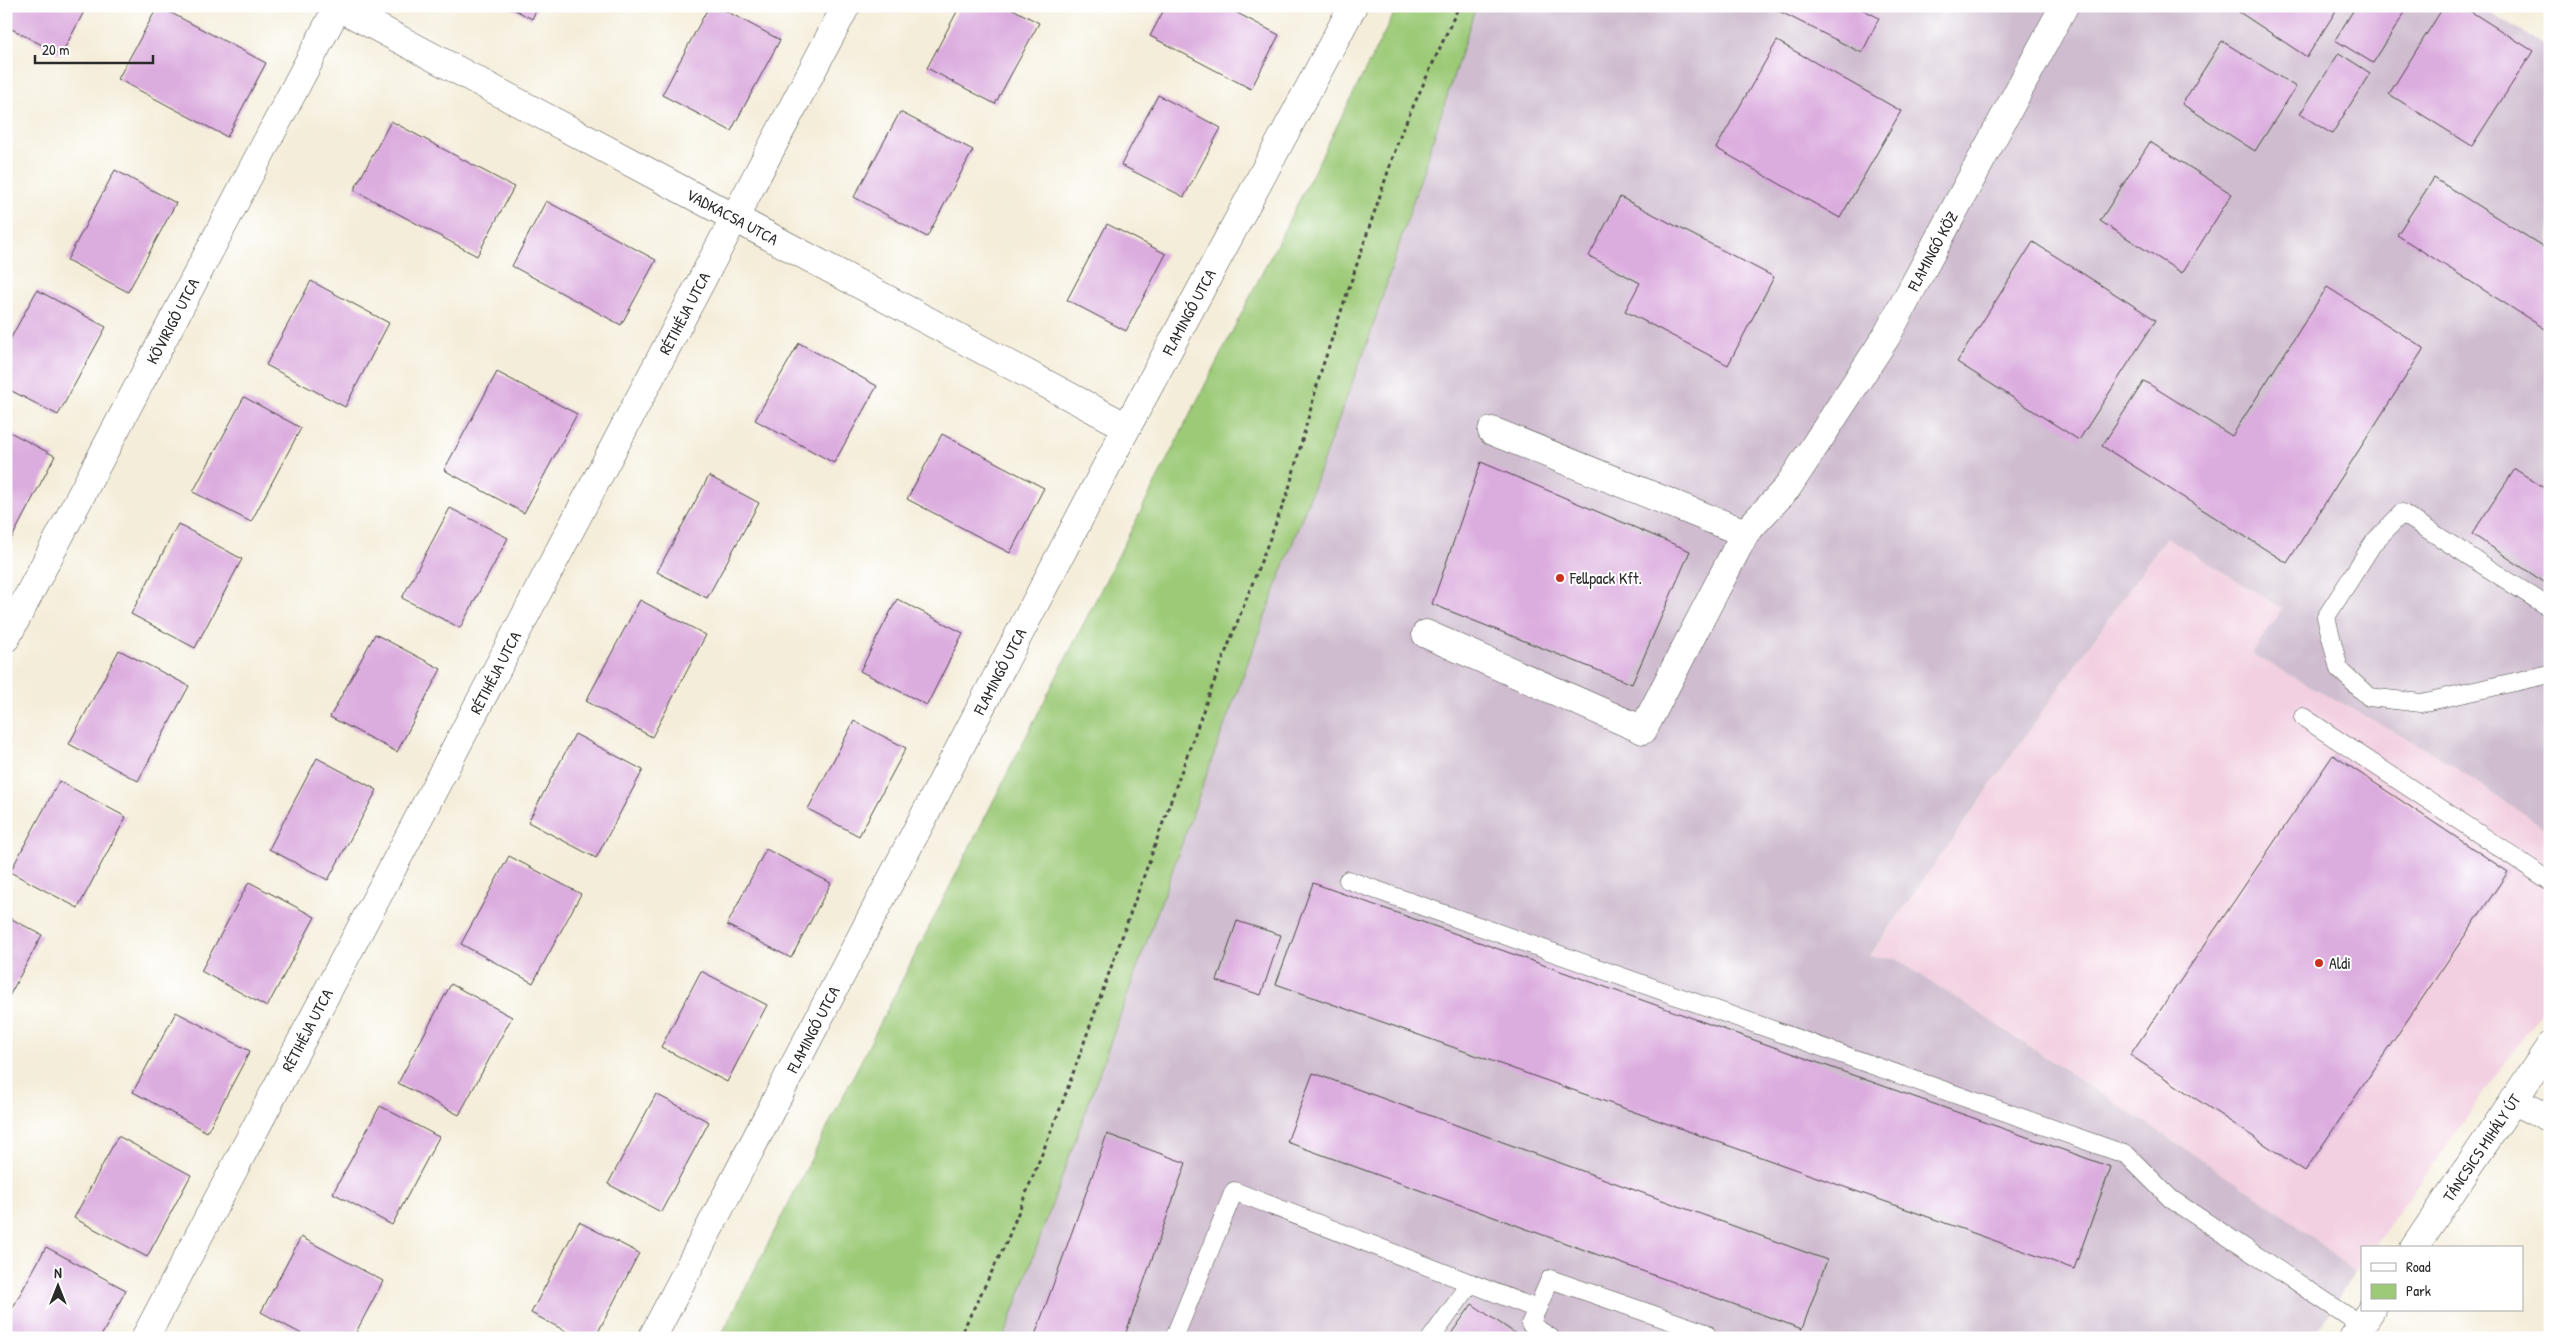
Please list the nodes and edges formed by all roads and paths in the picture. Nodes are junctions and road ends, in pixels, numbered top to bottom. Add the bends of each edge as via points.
1 (338, 6) edge
2 (846, 6) edge
3 (1353, 6) edge
4 (1459, 6) edge
5 (2064, 6) edge
6 (733, 218) junction
7 (1127, 427) junction
8 (1492, 431) dead end
9 (1745, 533) junction
10 (2550, 608) edge
11 (1426, 634) dead end
12 (6, 638) edge
13 (2550, 674) edge
14 (2303, 717) dead end
15 (1348, 880) dead end
16 (2550, 880) edge
17 (2550, 1046) edge
18 (2513, 1100) junction
19 (2550, 1119) edge
20 (2415, 1246) edge
21 (1471, 1283) junction
22 (1537, 1309) junction
23 (2362, 1324) edge
24 (1706, 1333) dead end
25 (145, 1338) edge
26 (652, 1338) edge
27 (959, 1338) edge
28 (1174, 1338) edge
29 (1431, 1338) edge
30 (1550, 1338) edge

1 - 6 street, VADKACSA UTCA
1 - 12 street, KÖVIRIGÓ UTCA
2 - 6 street, RÉTIHÉJA UTCA
3 - 7 street, FLAMINGÓ UTCA
4 - 27 path via 1400,133 1320,371 1288,492 1207,700 1062,1104 1006,1243
5 - 9 street, FLAMINGÓ KÖZ via 1886,337 1787,488
6 - 7 street, VADKACSA UTCA
6 - 25 street, RÉTIHÉJA UTCA
7 - 26 street, FLAMINGÓ UTCA
8 - 9 street
9 - 11 street, FLAMINGÓ KÖZ via 1643,730
10 - 13 lane via 2402,513 2374,542 2326,618 2339,669 2370,697 2421,703
14 - 16 lane
15 - 23 lane via 2127,1156 2171,1199
17 - 18 street, TÁNCSICS MIHÁLY ÚT
18 - 19 street
18 - 20 street, TÁNCSICS MIHÁLY ÚT
21 - 22 lane
21 - 28 lane via 1234,1191
21 - 29 lane
22 - 24 lane via 1550,1279
22 - 30 lane via 1530,1324

